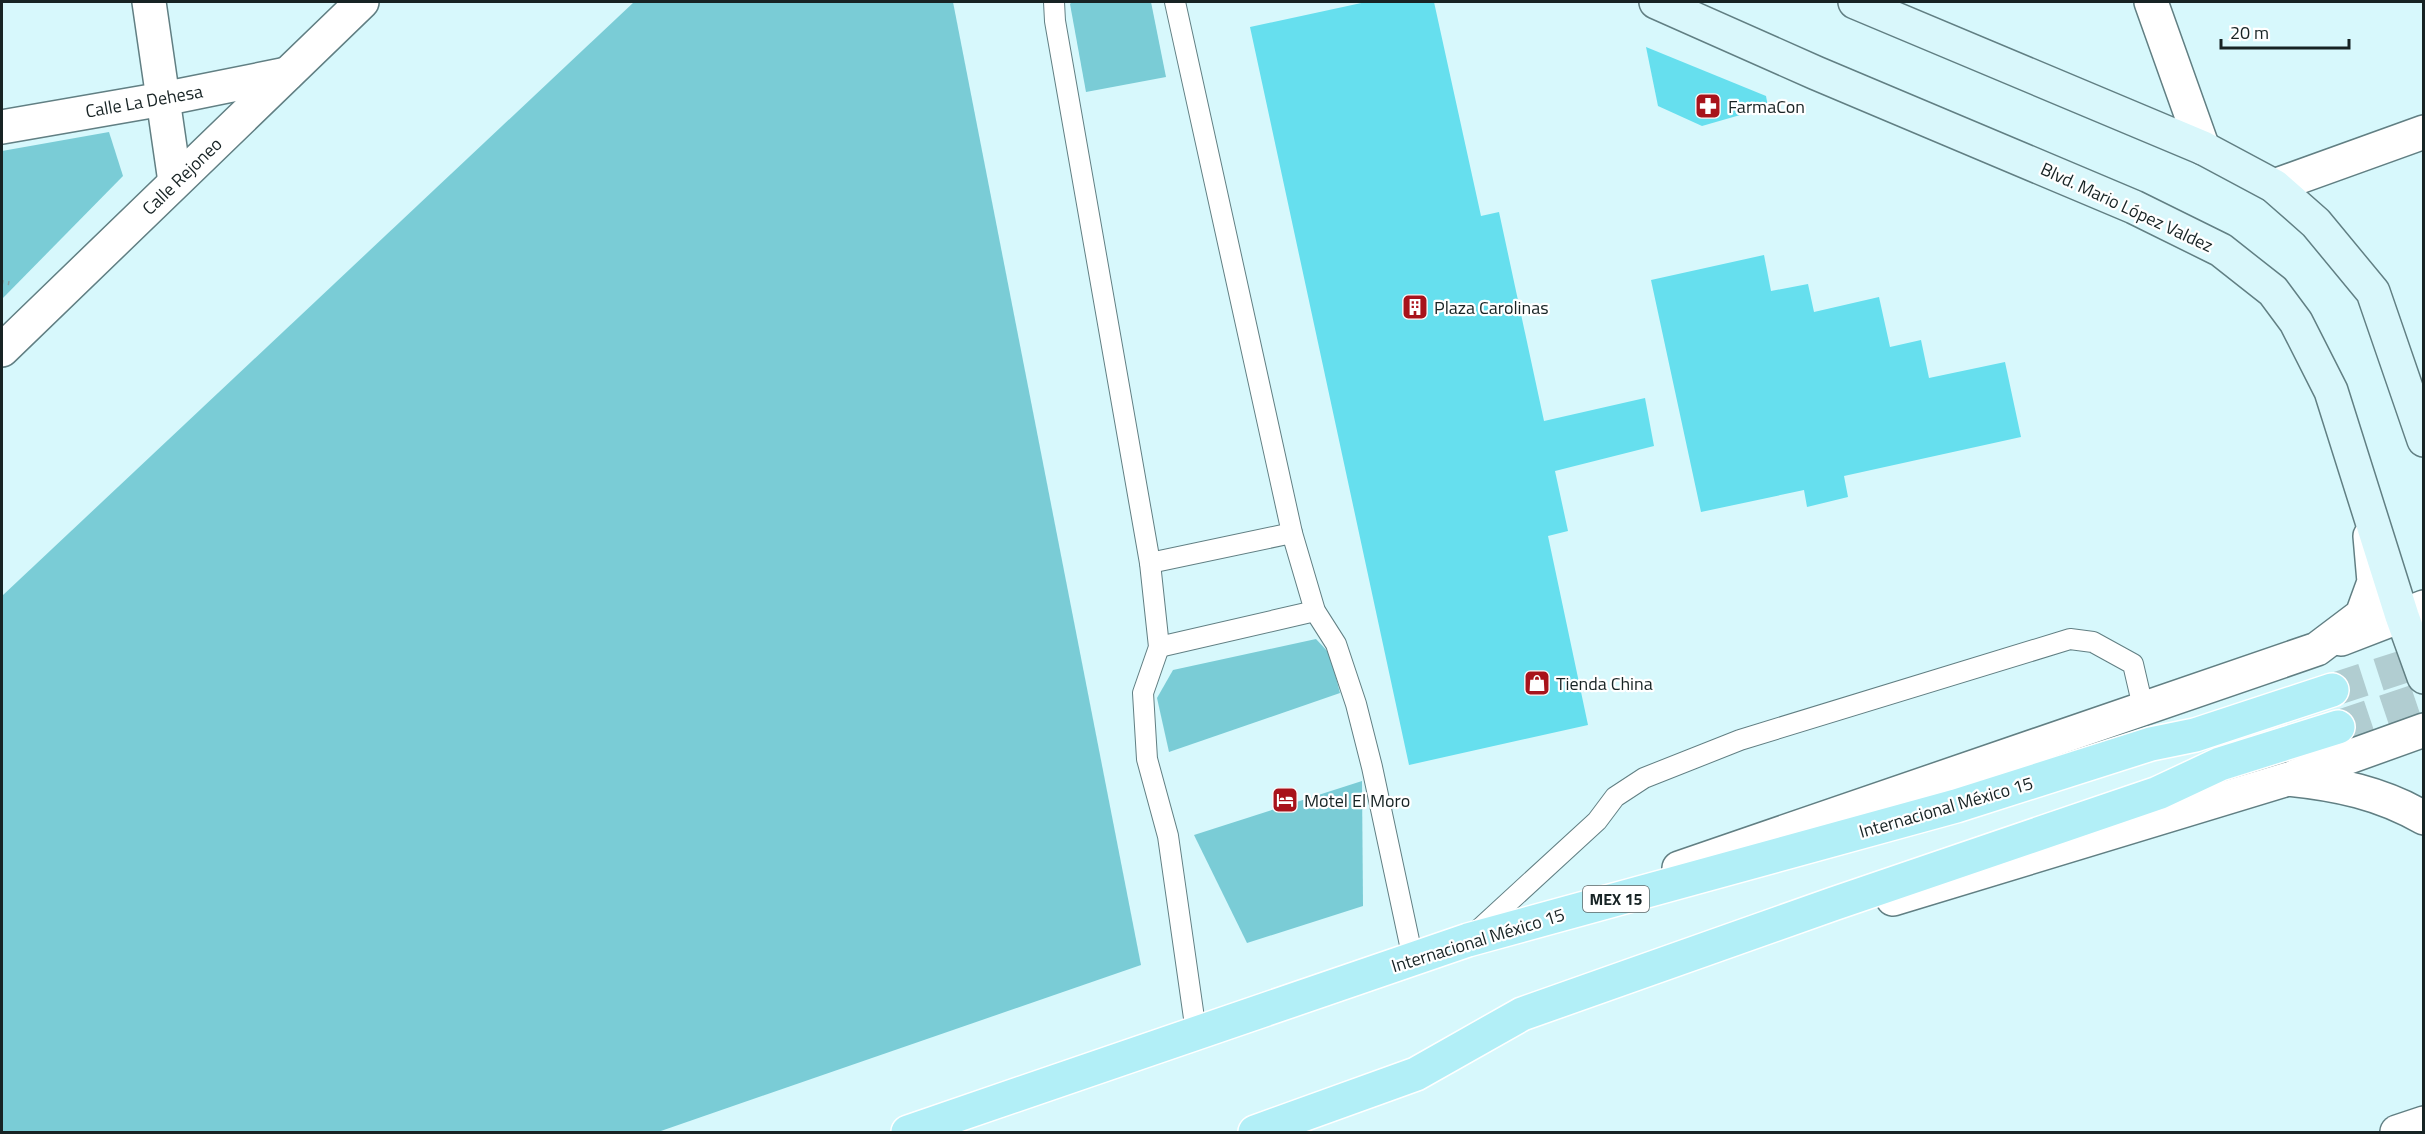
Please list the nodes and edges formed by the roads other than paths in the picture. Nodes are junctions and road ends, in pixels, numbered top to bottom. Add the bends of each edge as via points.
1 (149, 2) edge
2 (362, 2) edge
3 (1054, 2) edge
4 (1175, 2) edge
5 (1656, 2) edge
6 (1855, 2) edge
7 (2151, 2) edge
8 (287, 74) junction
9 (163, 99) junction
10 (2, 127) edge
11 (2424, 132) edge
12 (2203, 148) junction
13 (175, 182) junction
14 (2274, 186) junction
15 (2, 350) edge
16 (2424, 440) edge
17 (2368, 507) junction
18 (1292, 533) junction
19 (1150, 563) junction
20 (1315, 611) junction
21 (2413, 612) edge
22 (1159, 647) junction
23 (2317, 648) junction
24 (2424, 677) edge
25 (2332, 690) tunnel mouth
26 (2143, 708) junction
27 (2337, 727) tunnel mouth
28 (2424, 730) edge
29 (2288, 779) junction
30 (2424, 818) edge
31 (1468, 940) junction
32 (1413, 959) junction
33 (1550, 1004) junction
34 (1196, 1032) junction
35 (2424, 1123) edge
36 (908, 1132) edge
37 (1255, 1132) edge
38 (2397, 1132) edge

1 - 9 street
2 - 8 street, Calle Rejoneo
3 - 19 lane
4 - 18 lane
5 - 17 main road, Blvd. Mario López Valdez via 2134,207 2221,250 2273,291 2296,322 2331,390
6 - 12 main road
7 - 12 street
8 - 9 street, Calle La Dehesa
8 - 13 street, Calle Rejoneo
9 - 10 street, Calle La Dehesa
9 - 13 street
11 - 14 street
12 - 14 main road
13 - 15 street, Calle Rejoneo
14 - 16 main road via 2316,223 2373,292
17 - 21 main road, Blvd. Mario López Valdez
17 - 23 street via 2374,582 2362,615
18 - 19 lane
18 - 20 lane
19 - 22 lane
20 - 22 lane
20 - 32 lane via 1336,644 1356,704
21 - 23 street
21 - 24 main road, Blvd. Mario López Valdez
22 - 34 lane via 1143,693 1147,759 1168,836
23 - 26 street
25 - 31 main road, Internacional México 15 / MEX 15 via 1956,806
26 - 31 street
26 - 31 lane via 2133,664 2093,642 2070,639 1715,749 1644,778 1615,797 1597,821
27 - 33 main road via 2220,764 2147,797
28 - 29 street
29 - 30 street via 2334,784 2378,797
29 - 33 street
31 - 32 main road, Internacional México 15 / MEX 15
32 - 34 main road, Internacional México 15 / MEX 15
33 - 37 main road via 1522,1014 1416,1074
34 - 36 main road, Internacional México 15 / MEX 15
35 - 38 street

